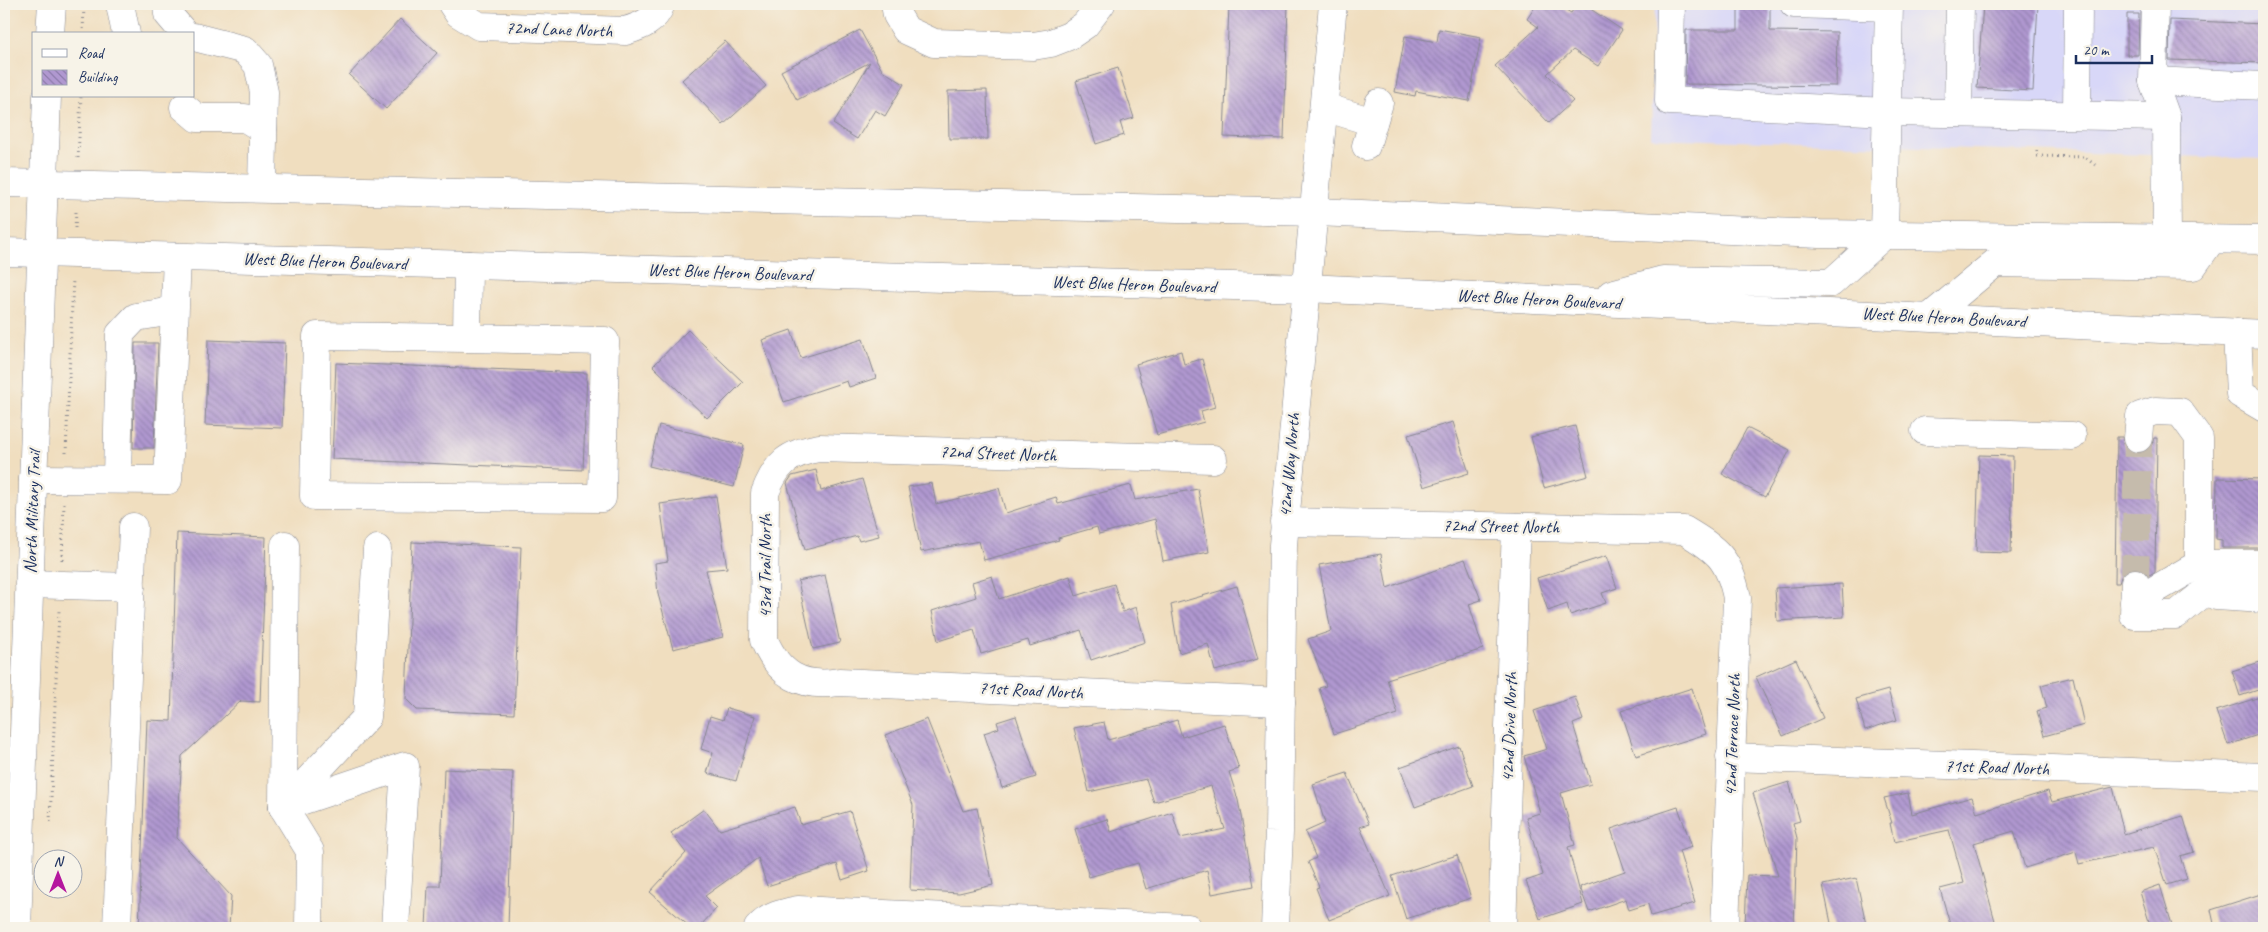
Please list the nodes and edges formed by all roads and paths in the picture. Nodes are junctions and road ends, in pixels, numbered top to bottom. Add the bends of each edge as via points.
1 (52, 4) edge
2 (84, 4) edge
3 (120, 4) edge
4 (167, 4) edge
5 (895, 4) edge
6 (1100, 4) edge
7 (1333, 4) edge
8 (1671, 4) edge
9 (1794, 4) edge
10 (1960, 4) edge
11 (2078, 4) edge
12 (2155, 4) edge
13 (1889, 6) edge
14 (455, 9) edge
15 (660, 9) edge
16 (50, 32) edge
17 (83, 32) edge
18 (126, 32) edge
19 (183, 32) edge
20 (195, 37) edge
21 (2153, 81) junction
22 (2264, 86) edge
23 (47, 98) edge
24 (184, 107) dead end
25 (1324, 107) junction
26 (1887, 112) junction
27 (1958, 113) junction
28 (2077, 114) junction
29 (2166, 118) junction
30 (1373, 124) dead end
31 (263, 128) junction
32 (2037, 152) dead end
33 (2094, 165) dead end
34 (4, 183) edge
35 (43, 183) junction
36 (262, 188) junction
37 (1316, 212) junction
38 (1884, 235) junction
39 (2167, 239) junction
40 (2212, 239) junction
41 (2264, 240) edge
42 (4, 252) edge
43 (41, 253) junction
44 (177, 257) junction
45 (468, 265) junction
46 (1307, 288) junction
47 (1586, 301) junction
48 (173, 311) junction
49 (1930, 317) junction
50 (2237, 332) junction
51 (2264, 334) edge
52 (467, 338) junction
53 (2264, 408) edge
54 (1925, 431) dead end
55 (2072, 436) dead end
56 (2138, 438) tunnel mouth
57 (1213, 459) dead end
58 (785, 460) joint
59 (33, 479) junction
60 (117, 479) junction
61 (1284, 522) junction
62 (1516, 527) junction
63 (133, 528) dead end
64 (285, 545) dead end
65 (1713, 547) joint
66 (377, 549) dead end
67 (2199, 564) junction
68 (2264, 564) edge
69 (2264, 580) edge
70 (29, 584) junction
71 (131, 587) junction
72 (2207, 591) junction
73 (2264, 599) edge
74 (784, 671) joint
75 (1281, 702) junction
76 (1730, 757) junction
77 (2264, 777) edge
78 (283, 807) junction
79 (761, 925) edge
80 (16, 928) edge
81 (117, 928) edge
82 (309, 928) edge
83 (395, 928) edge
84 (1188, 928) edge
85 (1275, 928) edge
86 (1502, 928) edge
87 (1725, 928) edge

1 - 16 main road
2 - 17 path
3 - 18 main road
4 - 19 main road via 168,14
5 - 6 main road via 906,30 934,43 1033,46 1069,36 1084,25
7 - 25 main road, 42nd Way North
8 - 26 main road via 1669,101
9 - 13 main road
10 - 27 main road
11 - 28 main road
12 - 21 main road
13 - 26 main road
14 - 15 main road, 72nd Lane North via 479,26 626,31 643,26
20 - 31 main road via 245,50 258,65 264,92
21 - 22 main road
21 - 29 main road
23 - 35 main road, North Military Trail
24 - 31 main road via 196,118 245,118
25 - 30 main road
25 - 37 main road, 42nd Way North
26 - 27 main road
26 - 38 main road
27 - 28 main road
28 - 29 main road
29 - 39 main road
31 - 36 main road
32 - 33 path via 2037,156 2085,157
34 - 35 main road
35 - 36 main road
35 - 43 main road, North Military Trail
36 - 37 main road
37 - 38 main road
37 - 46 main road, 42nd Way North
38 - 39 main road
38 - 47 main road via 1831,283 1663,280
39 - 40 main road
40 - 41 main road
40 - 49 main road via 2193,266 1995,263
42 - 43 main road, West Blue Heron Boulevard
43 - 44 main road, West Blue Heron Boulevard
43 - 59 main road, North Military Trail
44 - 45 main road, West Blue Heron Boulevard
44 - 48 main road
45 - 46 main road, West Blue Heron Boulevard
45 - 52 main road
46 - 47 main road, West Blue Heron Boulevard
46 - 61 main road, 42nd Way North
47 - 49 main road, West Blue Heron Boulevard
48 - 60 main road via 136,317 120,334
48 - 60 main road via 168,480
49 - 50 main road, West Blue Heron Boulevard
50 - 51 main road, West Blue Heron Boulevard
50 - 53 main road via 2240,394
52 - 52 main road via 605,341 602,498 314,496 317,336
54 - 55 main road
56 - 67 main road via 2140,416 2155,411 2180,412 2199,438
57 - 58 main road, 72nd Street North via 819,448 801,451
58 - 74 main road, 43rd Trail North via 772,475 765,494 764,640
59 - 60 main road
59 - 70 main road, North Military Trail
61 - 62 main road, 72nd Street North
61 - 75 main road, 42nd Way North
62 - 65 main road, 72nd Street North via 1684,530
62 - 86 main road, 42nd Drive North
63 - 71 main road
64 - 78 main road
65 - 76 main road, 42nd Terrace North via 1734,579 1737,598
66 - 78 main road via 367,717
67 - 68 main road
67 - 72 main road via 2134,592 2134,615 2176,615
69 - 72 main road via 2221,579
70 - 71 main road
70 - 80 main road, North Military Trail
71 - 81 main road
72 - 73 main road via 2220,598
74 - 75 main road, 71st Road North via 802,681 821,685 839,682
75 - 85 main road, 42nd Way North
76 - 77 main road, 71st Road North
76 - 87 main road, 42nd Terrace North
78 - 82 main road via 310,851
78 - 83 main road via 406,766
79 - 84 main road via 780,914 798,910

